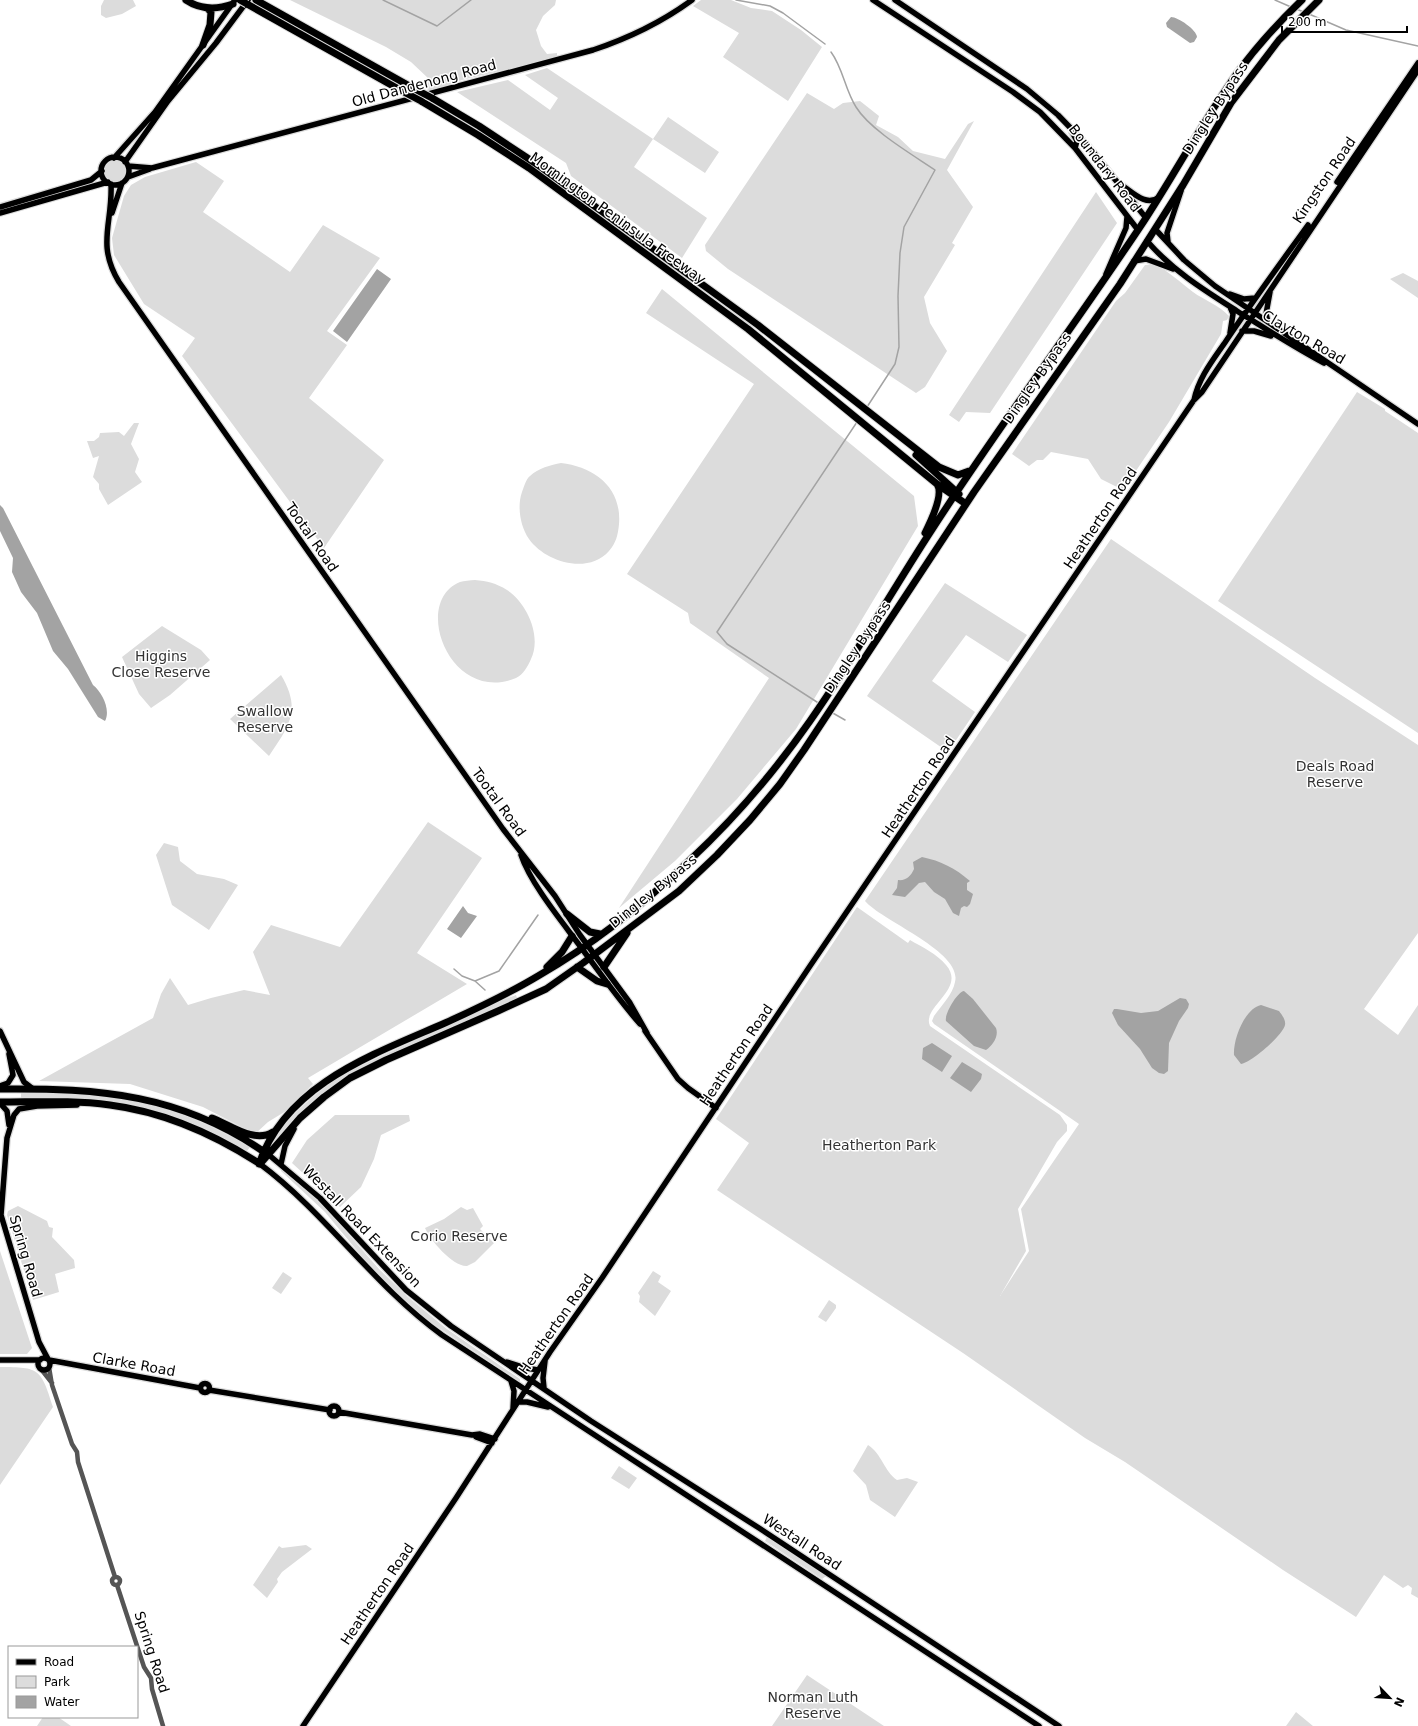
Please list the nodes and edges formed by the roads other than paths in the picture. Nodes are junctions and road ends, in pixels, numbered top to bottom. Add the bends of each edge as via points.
1 (186, 0) edge
2 (240, 0) edge
3 (256, 0) edge
4 (692, 0) edge
5 (873, 0) edge
6 (895, 0) edge
7 (1319, 0) edge
8 (246, 1) edge
9 (1301, 1) edge
10 (234, 2) edge
11 (207, 8) junction
12 (203, 46) junction
13 (1418, 63) edge
14 (1418, 70) edge
15 (1066, 122) junction
16 (1075, 148) junction
17 (114, 158) junction
18 (127, 164) junction
19 (152, 168) junction
20 (102, 170) junction
21 (128, 177) junction
22 (1115, 179) junction
23 (109, 183) junction
24 (122, 183) junction
25 (1183, 185) junction
26 (1160, 196) junction
27 (0, 207) edge
28 (0, 213) edge
29 (1126, 217) junction
30 (1146, 218) junction
31 (108, 224) junction
32 (1155, 229) junction
33 (1138, 230) junction
34 (1147, 241) junction
35 (1170, 245) junction
36 (1134, 261) junction
37 (1177, 270) junction
38 (1104, 278) junction
39 (1272, 286) junction
40 (1222, 291) junction
41 (1255, 298) junction
42 (1230, 307) junction
43 (1248, 308) junction
44 (1254, 313) junction
45 (1243, 315) junction
46 (1250, 320) junction
47 (1268, 322) junction
48 (1242, 331) junction
49 (1287, 335) junction
50 (1281, 340) junction
51 (1225, 342) junction
52 (1345, 375) junction
53 (1194, 400) junction
54 (1418, 424) edge
55 (895, 433) junction
56 (974, 466) junction
57 (937, 484) junction
58 (955, 494) junction
59 (966, 503) junction
60 (912, 559) junction
61 (521, 854) junction
62 (567, 914) junction
63 (630, 928) junction
64 (600, 934) junction
65 (572, 936) junction
66 (584, 946) junction
67 (591, 956) junction
68 (577, 967) junction
69 (604, 967) junction
70 (534, 979) junction
71 (607, 984) junction
72 (0, 1031) edge
73 (647, 1033) junction
74 (6, 1042) junction
75 (0, 1086) edge
76 (0, 1089) edge
77 (33, 1089) junction
78 (0, 1103) edge
79 (91, 1103) junction
80 (716, 1108) junction
81 (190, 1113) junction
82 (300, 1118) junction
83 (9, 1127) junction
84 (275, 1129) junction
85 (266, 1153) junction
86 (260, 1164) junction
87 (281, 1164) junction
88 (39, 1342) junction
89 (499, 1359) junction
90 (0, 1360) edge
91 (40, 1360) junction
92 (545, 1360) junction
93 (24, 1361) junction
94 (49, 1363) junction
95 (41, 1368) junction
96 (538, 1370) junction
97 (531, 1380) junction
98 (512, 1381) junction
99 (52, 1385) junction
100 (544, 1388) junction
101 (525, 1390) junction
102 (518, 1402) junction
103 (553, 1408) junction
104 (513, 1410) junction
105 (494, 1441) junction
106 (896, 1618) junction
107 (890, 1627) junction
108 (137, 1646) edge
109 (138, 1649) edge
110 (163, 1726) edge
111 (303, 1726) edge
112 (1039, 1726) edge
113 (1059, 1726) edge

1 - 11 highway
2 - 8 highway, Mornington Peninsula Freeway, bridge
3 - 55 highway, Mornington Peninsula Freeway, bridge via 432,98 538,165 758,325
4 - 19 main road, Old Dandenong Road via 620,42
5 - 16 main road, Boundary Road via 1027,102
6 - 15 main road, Boundary Road via 1027,89
7 - 25 highway, Dingley Bypass via 1266,56 1231,102
8 - 10 main road
8 - 18 main road via 168,101
8 - 57 highway, Mornington Peninsula Freeway, bridge via 421,101 548,182 748,329
9 - 26 highway, Dingley Bypass via 1264,40 1236,75
10 - 11 highway via 221,8
10 - 12 main road
11 - 12 highway via 211,12 211,21
12 - 17 main road via 144,126
13 - 41 main road, Kingston Road
14 - 39 main road, Kingston Road
15 - 16 main road via 1077,140
15 - 22 main road, Boundary Road
16 - 29 main road, Boundary Road
17 - 18 main road via 121,159
17 - 20 main road via 106,161
18 - 19 main road, Old Dandenong Road
18 - 21 main road
19 - 21 main road, Old Dandenong Road
20 - 23 main road via 102,176
20 - 27 main road via 91,180
21 - 24 main road
22 - 26 main road via 1136,196 1152,201
22 - 30 main road, Boundary Road
23 - 24 main road
23 - 28 main road
23 - 31 main road, Tootal Road via 112,196
24 - 31 main road, Tootal Road
25 - 32 highway, Dingley Bypass
25 - 35 main road via 1167,233
26 - 30 highway, Dingley Bypass
29 - 33 main road, Boundary Road
29 - 38 main road via 1126,228
30 - 32 highway, Boundary Road
30 - 33 highway, Dingley Bypass
31 - 61 main road, Tootal Road via 107,252 111,268 119,282
32 - 34 highway, Dingley Bypass
32 - 35 main road, Boundary Road
33 - 34 highway, Boundary Road
33 - 38 highway, Dingley Bypass
34 - 36 highway, Dingley Bypass
34 - 37 main road, Boundary Road
35 - 40 main road, Boundary Road
36 - 37 main road via 1146,259
36 - 59 highway, Dingley Bypass
37 - 42 main road, Boundary Road
38 - 56 highway, Dingley Bypass
39 - 44 main road, Kingston Road
39 - 47 main road via 1266,311
40 - 41 main road via 1242,298
40 - 43 main road, Boundary Road
41 - 43 main road, Kingston Road
42 - 45 main road, Boundary Road
42 - 51 main road via 1233,312 1232,322
43 - 44 main road, Boundary Road
43 - 45 main road, Heatherton Road
44 - 46 main road, Heatherton Road
44 - 47 main road, Clayton Road
45 - 46 main road, Boundary Road
45 - 51 main road, Heatherton Road
46 - 48 main road, Heatherton Road
46 - 50 main road, Clayton Road
47 - 49 main road, Clayton Road
48 - 50 main road via 1254,331
48 - 53 main road, Heatherton Road
49 - 50 main road
49 - 52 main road, Clayton Road
50 - 52 main road, Clayton Road
51 - 53 main road, Heatherton Road via 1197,385
52 - 54 main road, Clayton Road
53 - 80 main road, Heatherton Road
55 - 56 highway, Mornington Peninsula Freeway via 947,472 960,475
55 - 58 highway, Mornington Peninsula Freeway
56 - 58 highway, Dingley Bypass
57 - 58 highway, Mornington Peninsula Freeway
57 - 60 highway via 940,492 934,512
58 - 59 highway
58 - 60 highway, Dingley Bypass
59 - 63 highway, Dingley Bypass via 780,784 750,820 690,881
60 - 64 highway, Dingley Bypass via 819,709 775,768 720,831 665,883
61 - 62 main road, Tootal Road via 531,863
61 - 65 main road, Tootal Road via 525,866
62 - 64 highway via 590,932
62 - 66 main road, Tootal Road
63 - 67 highway, Dingley Bypass
63 - 69 highway
64 - 66 highway, Dingley Bypass
65 - 66 main road, Tootal Road
65 - 70 highway via 562,952
66 - 67 main road, Tootal Road
66 - 70 highway, Dingley Bypass
67 - 68 highway, Dingley Bypass
67 - 69 main road, Tootal Road
67 - 71 main road, Tootal Road
68 - 71 highway via 597,981
68 - 82 highway, Dingley Bypass via 546,989 350,1078
69 - 73 main road, Tootal Road via 630,1003
70 - 84 highway, Dingley Bypass via 346,1068 311,1093
71 - 73 main road, Tootal Road
72 - 74 main road
73 - 80 main road, Tootal Road via 678,1079
74 - 75 main road via 13,1075 8,1083
74 - 77 main road via 24,1082
76 - 77 highway, Westall Road Extension
77 - 81 highway, Westall Road Extension via 68,1089 125,1095
78 - 79 highway, Westall Road Extension
78 - 83 main road, Spring Road via 7,1111
79 - 83 main road, Spring Road via 37,1106 17,1110
79 - 86 highway, Westall Road Extension via 139,1110 185,1124
80 - 92 main road, Heatherton Road
81 - 84 highway via 210,1117 242,1132 255,1135 268,1135
81 - 85 highway, Westall Road Extension via 225,1129
82 - 85 highway, Dingley Bypass
82 - 87 main road via 286,1143
83 - 88 main road, Spring Road via 2,1215
84 - 85 highway, Dingley Bypass
85 - 86 highway
85 - 87 main road, Westall Road Extension
86 - 98 main road, Westall Road Extension via 301,1199 410,1310 442,1335
87 - 89 main road, Westall Road Extension via 320,1198 406,1290 429,1310
88 - 91 main road, Spring Road
88 - 94 main road, Spring Road
89 - 96 main road
89 - 97 main road, Westall Road Extension
90 - 93 main road
91 - 93 main road
91 - 94 main road via 45,1358
91 - 95 main road
92 - 96 main road, Heatherton Road
92 - 100 main road
93 - 95 main road
94 - 95 main road via 46,1369
94 - 99 street, Spring Road
94 - 105 main road, Clarke Road via 200,1388 202,1384 207,1383 209,1390 330,1410 334,1416 339,1412
95 - 99 street, Spring Road
96 - 97 main road, Heatherton Road
97 - 100 main road, Westall Road
97 - 101 main road, Heatherton Road
98 - 101 main road, Westall Road Extension
98 - 104 main road
99 - 108 street, Spring Road via 72,1444 77,1451 78,1464 115,1577 119,1579 117,1585
100 - 106 main road, Westall Road
101 - 102 main road, Heatherton Road
101 - 103 main road, Westall Road
102 - 103 main road
102 - 104 main road, Heatherton Road
103 - 107 main road, Westall Road
104 - 105 main road, Heatherton Road
105 - 111 main road, Heatherton Road
106 - 107 main road
106 - 113 main road, Westall Road
107 - 112 main road, Westall Road
109 - 110 street, Spring Road via 151,1678

